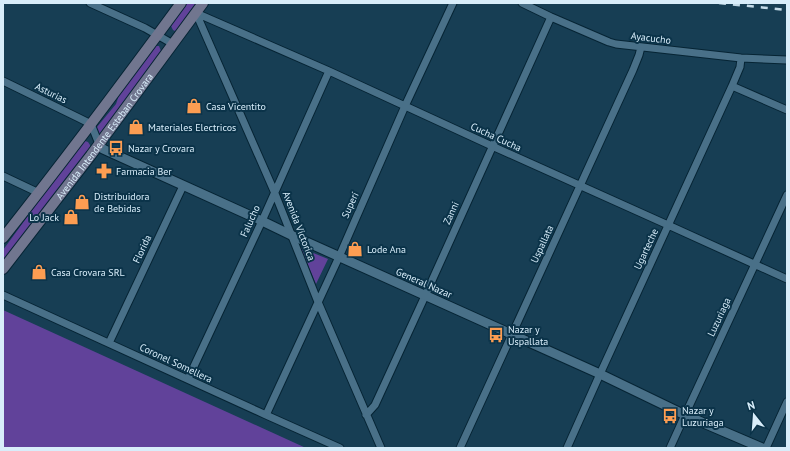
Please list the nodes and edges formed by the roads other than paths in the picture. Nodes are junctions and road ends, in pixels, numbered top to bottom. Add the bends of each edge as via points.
1 (90, 3) edge
2 (181, 3) edge
3 (203, 3) edge
4 (453, 3) edge
5 (522, 3) edge
6 (196, 13) junction
7 (551, 17) junction
8 (157, 35) junction
9 (173, 44) junction
10 (641, 47) junction
11 (741, 58) junction
12 (787, 60) edge
13 (329, 71) junction
14 (3, 81) edge
15 (732, 86) junction
16 (405, 106) junction
17 (787, 110) edge
18 (90, 124) junction
19 (99, 144) junction
20 (492, 146) junction
21 (3, 176) edge
22 (183, 186) junction
23 (580, 186) junction
24 (274, 191) junction
25 (38, 193) junction
26 (787, 195) edge
27 (262, 221) junction
28 (668, 225) junction
29 (291, 235) junction
30 (3, 238) edge
31 (339, 257) junction
32 (755, 265) junction
33 (3, 269) edge
34 (787, 279) edge
35 (3, 295) edge
36 (425, 296) junction
37 (318, 302) junction
38 (511, 334) junction
39 (109, 343) junction
40 (600, 374) junction
41 (188, 379) junction
42 (787, 402) edge
43 (266, 415) junction
44 (684, 415) junction
45 (366, 416) junction
46 (340, 448) edge
47 (380, 448) edge
48 (460, 448) edge
49 (567, 448) edge
50 (670, 448) edge
51 (762, 448) edge
52 (766, 448) edge

1 - 8 street
2 - 8 main road, Avenida Intendente Esteban Crovara
3 - 6 main road, Avenida Intendente Esteban Crovara
4 - 16 street, Superí
5 - 7 street, Ayacucho
6 - 9 main road, Avenida Intendente Esteban Crovara
6 - 13 street, Cucha Cucha
6 - 24 street, Avenida Victorica
7 - 10 street, Ayacucho via 609,42
7 - 20 street, Zanni
8 - 9 street
8 - 18 main road, Avenida Intendente Esteban Crovara
9 - 19 main road, Avenida Intendente Esteban Crovara
10 - 11 street, Ayacucho
10 - 23 street, Uspallata
11 - 12 street, Ayacucho
11 - 15 street, Ugarteche
13 - 16 street, Cucha Cucha
13 - 24 street, Falucho
14 - 18 street, Asturias
15 - 17 street
15 - 28 street, Ugarteche
16 - 20 street, Cucha Cucha
16 - 31 street, Superí
18 - 19 street
18 - 25 main road, Avenida Intendente Esteban Crovara
19 - 22 street, General Nazar via 103,149
19 - 33 main road, Avenida Intendente Esteban Crovara
20 - 23 street, Cucha Cucha
20 - 36 street, Zanni
21 - 25 street
22 - 27 street, General Nazar
22 - 39 street, Florida
23 - 28 street, Cucha Cucha
23 - 38 street, Uspallata
24 - 27 street, Falucho
24 - 29 street, Avenida Victorica
25 - 30 main road, Avenida Intendente Esteban Crovara
26 - 32 street, Luzuriaga
27 - 29 street, General Nazar
27 - 41 street, Falucho
28 - 32 street, Cucha Cucha
28 - 40 street, Ugarteche
29 - 31 street, General Nazar
29 - 37 street, Avenida Victorica
31 - 36 street, General Nazar
31 - 37 street, Superí
32 - 34 street, Cucha Cucha
32 - 44 street, Luzuriaga
35 - 39 street, Coronel Somellera
36 - 38 street, General Nazar
36 - 45 street, Zanni via 374,405
37 - 43 street, Superí
37 - 45 street, Avenida Victorica
38 - 40 street, General Nazar
38 - 48 street, Uspallata
39 - 41 street, Coronel Somellera
40 - 44 street, General Nazar
40 - 49 street, Ugarteche
41 - 43 street, Coronel Somellera
42 - 52 street
43 - 46 street, Coronel Somellera
44 - 50 street, Luzuriaga
44 - 51 street, General Nazar
45 - 47 street, Avenida Victorica

